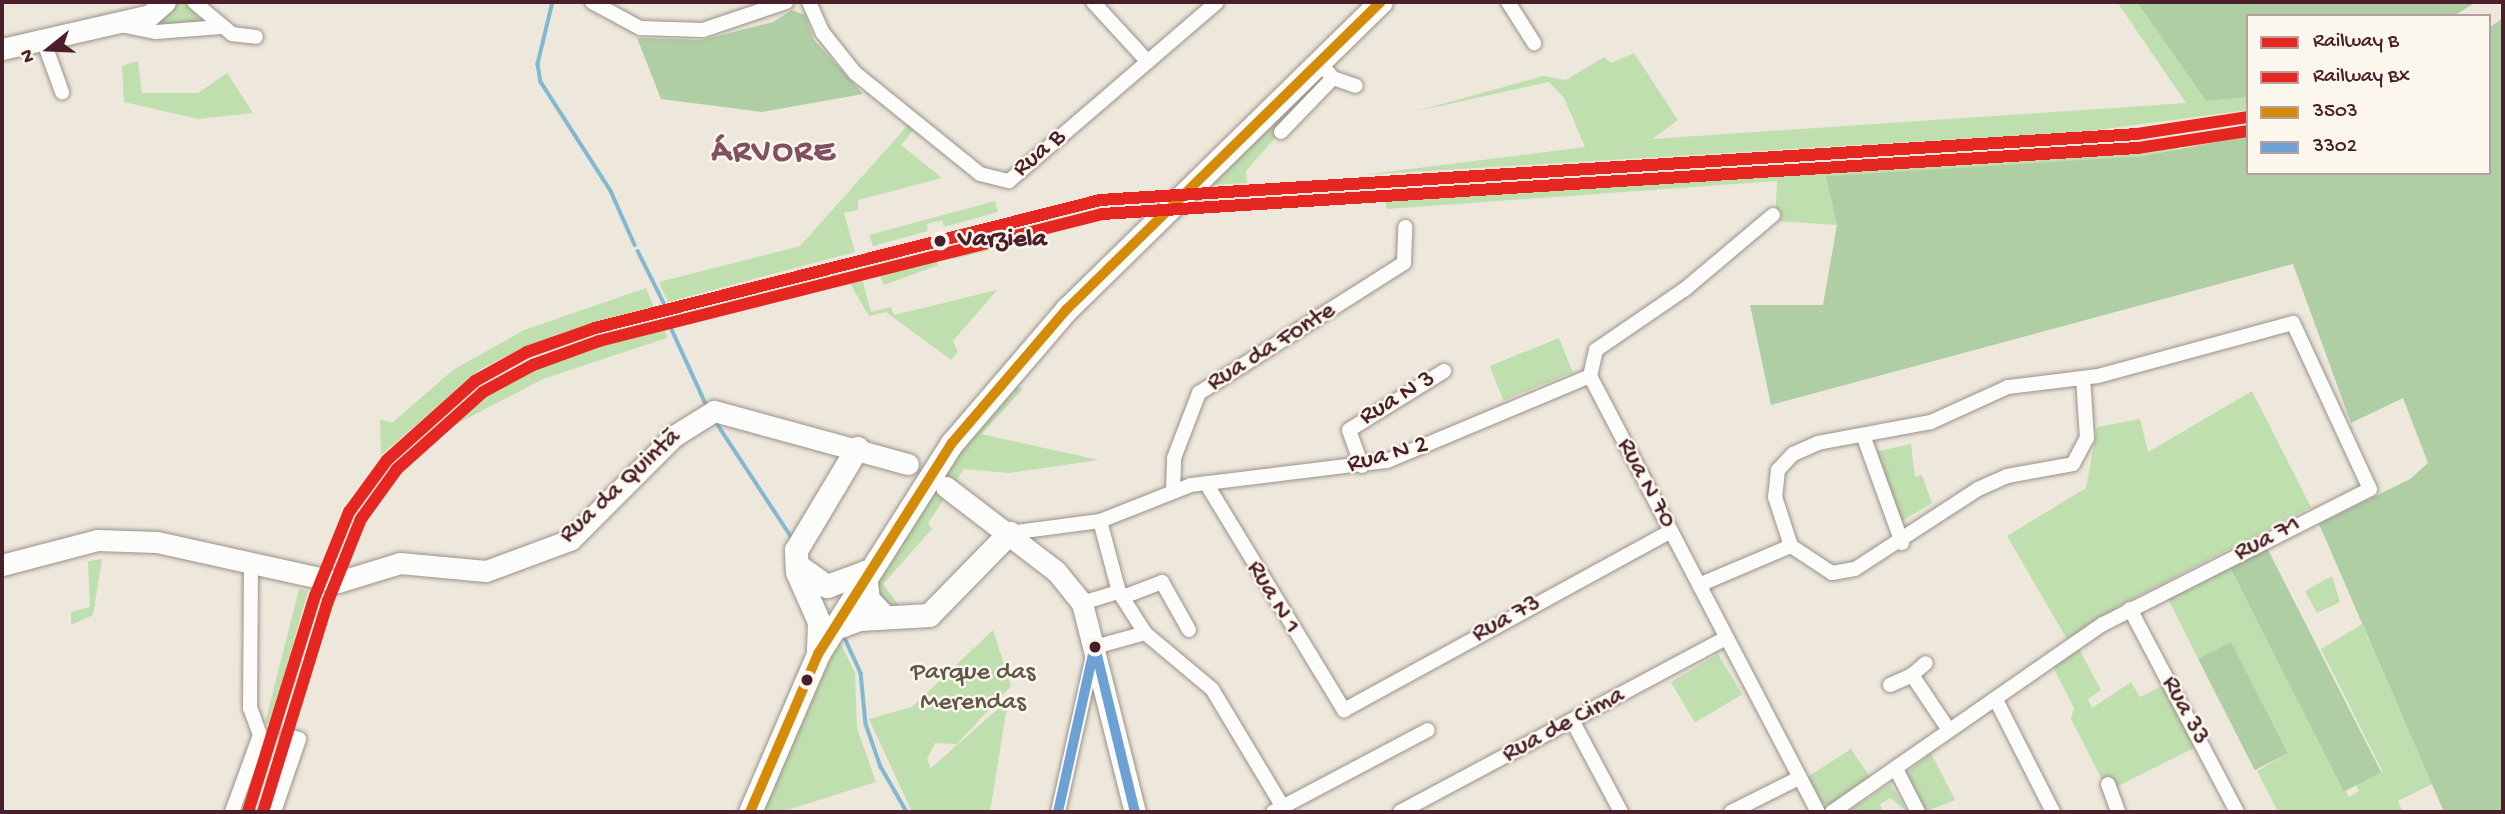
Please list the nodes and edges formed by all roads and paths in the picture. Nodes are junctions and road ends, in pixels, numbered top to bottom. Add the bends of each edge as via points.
1 (165, 2) edge
2 (194, 2) edge
3 (592, 2) edge
4 (786, 2) edge
5 (809, 2) edge
6 (1093, 2) edge
7 (1217, 2) edge
8 (1381, 2) edge
9 (1508, 2) edge
10 (110, 23) junction
11 (221, 27) junction
12 (42, 37) junction
13 (256, 37) dead end
14 (1534, 43) dead end
15 (2, 49) edge
16 (1148, 62) junction
17 (1326, 70) junction
18 (1356, 86) dead end
19 (62, 92) dead end
20 (1281, 132) dead end
21 (1773, 215) dead end
22 (1405, 227) dead end
23 (1444, 371) dead end
24 (1590, 376) junction
25 (2083, 378) junction
26 (1863, 435) junction
27 (857, 448) junction
28 (908, 464) dead end
29 (1362, 466) junction
30 (1206, 483) junction
31 (946, 486) dead end
32 (1173, 491) junction
33 (1100, 521) junction
34 (1671, 531) junction
35 (1009, 533) junction
36 (1902, 543) junction
37 (1791, 546) junction
38 (251, 563) junction
39 (795, 564) junction
40 (2, 565) edge
41 (864, 572) junction
42 (1699, 585) junction
43 (1121, 595) junction
44 (1082, 603) junction
45 (2130, 609) junction
46 (885, 617) junction
47 (832, 629) junction
48 (1189, 630) dead end
49 (1145, 633) junction
50 (1726, 638) junction
51 (1095, 647) junction
52 (818, 654) junction
53 (1926, 663) dead end
54 (1912, 675) junction
55 (1890, 685) dead end
56 (1996, 700) junction
57 (1344, 709) joint
58 (1573, 722) junction
59 (1428, 730) dead end
60 (1949, 730) junction
61 (287, 736) dead end
62 (1896, 769) junction
63 (1799, 778) junction
64 (2108, 784) dead end
65 (1281, 810) edge
66 (232, 812) edge
67 (274, 812) edge
68 (750, 812) edge
69 (1058, 812) edge
70 (1135, 812) edge
71 (1400, 812) edge
72 (1621, 812) edge
73 (1731, 812) edge
74 (1818, 812) edge
75 (1832, 812) edge
76 (1918, 812) edge
77 (2053, 812) edge
78 (2118, 812) edge
79 (2236, 812) edge

1 - 10 street via 150,15
2 - 11 street
3 - 4 street via 640,28 704,30
5 - 16 street, Rua B via 822,33 855,73 980,174 1009,181
6 - 16 street
7 - 16 street, Rua B
8 - 17 main road
9 - 14 street
10 - 11 street via 156,32
10 - 12 street
11 - 13 street
12 - 15 street
12 - 19 street
17 - 18 street
17 - 20 street
17 - 41 main road via 1194,185 1012,368
21 - 24 street via 1685,289 1596,350
22 - 32 street, Rua da Fonte via 1404,263 1199,393 1174,458
23 - 29 street, Rua N 3 via 1349,430
24 - 29 street, Rua N 2 via 1427,448
24 - 34 street, Rua N 70
25 - 26 street, Rua 71 via 2008,387 1931,422
25 - 36 street via 2087,438 2073,464 1985,486
25 - 45 street, Rua 71 via 2293,323 2370,489
26 - 36 street
26 - 37 street, Rua 71 via 1818,443 1793,454 1778,470 1775,497
27 - 28 street, Rua da Quintã
27 - 38 street, Rua da Quintã via 714,411 674,436 570,540 516,562 450,571 400,563 338,582
27 - 39 main road via 800,540
29 - 30 street, Rua N 2
30 - 32 street, Rua N 2
30 - 57 street, Rua N 1
31 - 35 street
32 - 33 street
33 - 35 street
33 - 43 street
34 - 42 street, Rua N 70
34 - 57 street, Rua 73
35 - 44 street via 1056,571
35 - 46 main road via 929,615
36 - 37 street via 1844,573 1812,564
37 - 42 street
38 - 40 street, Rua da Quintã via 157,541 97,540
38 - 66 street via 250,708 263,729
39 - 41 main road via 827,586
39 - 52 main road via 815,604
41 - 46 main road via 868,599
41 - 47 main road
42 - 50 street, Rua N 70
43 - 44 street
43 - 48 street via 1162,582
43 - 49 street
44 - 51 street
45 - 56 street, Rua 71
45 - 79 street, Rua 33
46 - 47 main road
47 - 52 main road
49 - 51 street
49 - 65 street via 1212,689
50 - 58 street, Rua de Cima
50 - 63 street, Rua N 70
51 - 69 street
51 - 70 street
52 - 68 main road
53 - 54 street
54 - 55 street
54 - 60 street
56 - 60 street, Rua 71
56 - 77 street
58 - 71 street, Rua de Cima
58 - 72 street
59 - 65 street
60 - 62 street, Rua 71
61 - 67 street via 299,739
62 - 75 street, Rua 71
62 - 76 street
63 - 73 street
63 - 74 street, Rua N 70
64 - 78 street

